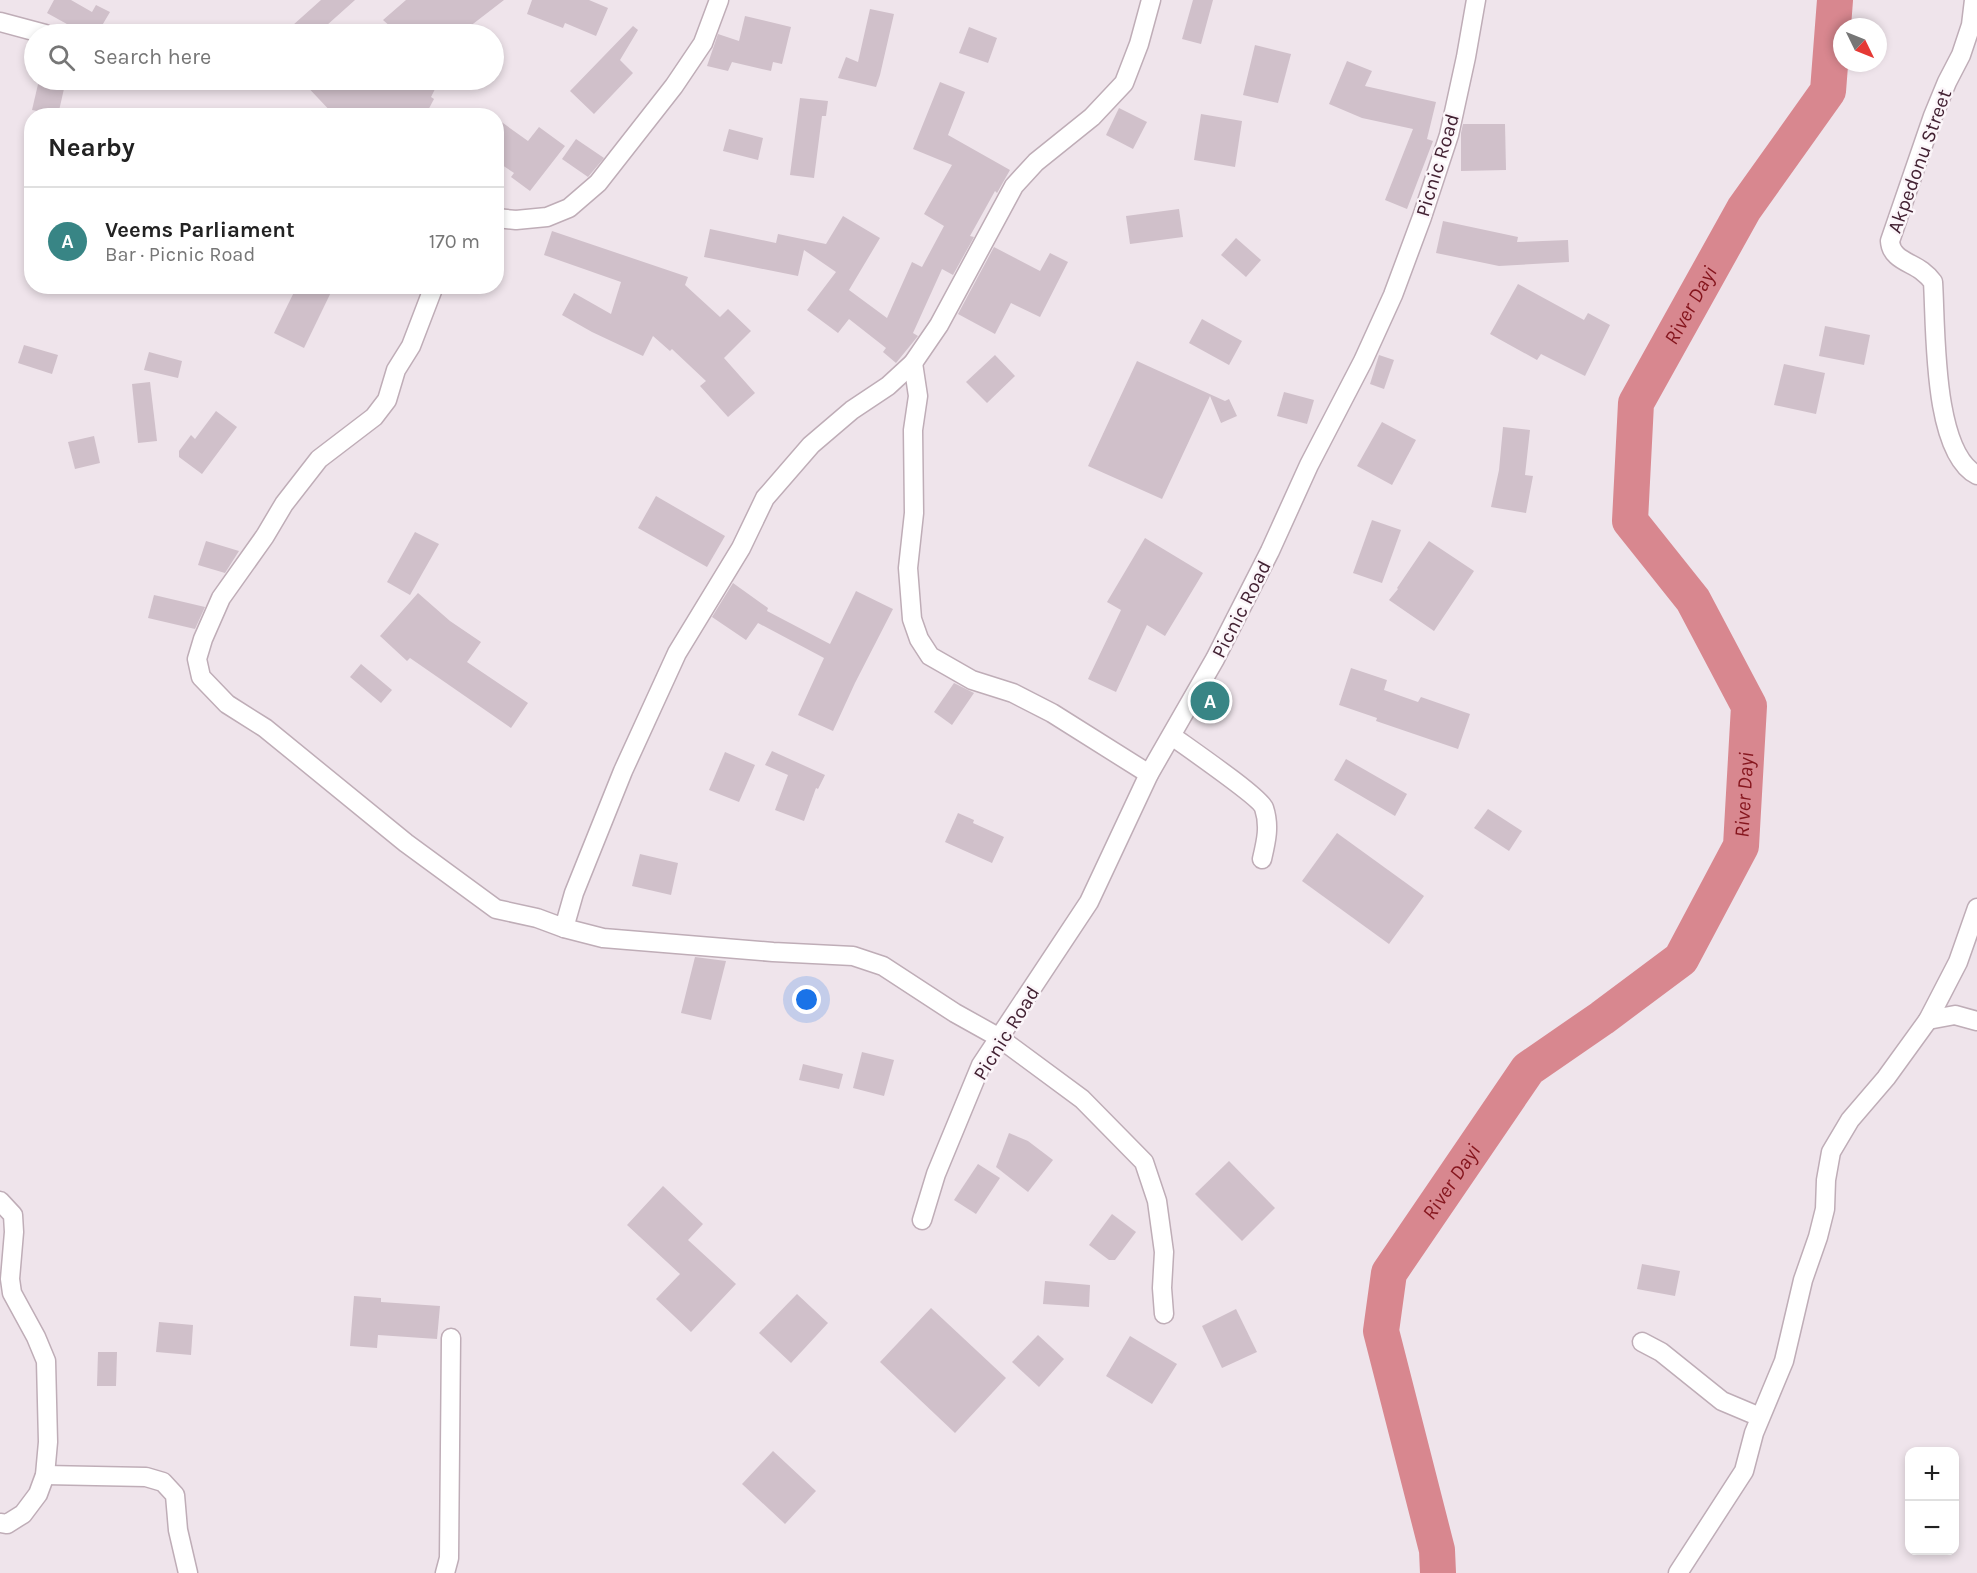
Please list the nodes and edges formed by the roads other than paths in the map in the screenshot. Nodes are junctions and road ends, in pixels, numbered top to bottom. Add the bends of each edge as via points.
1 (719, 0) edge
2 (1151, 0) edge
3 (1476, 0) edge
4 (1974, 0) edge
5 (0, 22) edge
6 (24, 28) edge
7 (504, 219) edge
8 (431, 294) edge
9 (913, 363) junction
10 (1977, 475) edge
11 (1172, 736) junction
12 (1149, 774) junction
13 (1262, 859) dead end
14 (1977, 908) edge
15 (564, 928) junction
16 (1928, 1020) junction
17 (1977, 1021) edge
18 (998, 1037) junction
19 (0, 1201) edge
20 (922, 1220) dead end
21 (1164, 1314) dead end
22 (451, 1338) dead end
23 (1642, 1342) dead end
24 (1760, 1417) junction
25 (45, 1475) junction
26 (0, 1523) edge
27 (188, 1573) edge
28 (445, 1573) edge
29 (1678, 1573) edge

1 - 7 street via 703,43 598,183 569,208 547,217
2 - 9 street via 1124,83 1014,186 939,325
3 - 11 street, Picnic Road via 1449,135 1393,295 1270,551
4 - 10 street, Akpedonu Street via 1971,26 1934,116 1890,249 1933,282 1944,421 1955,449
5 - 6 street
8 - 15 street via 411,346 396,370 387,400 374,417 320,459 284,504 221,598 197,659 201,677 226,704 265,728 406,843 487,903
9 - 12 street via 918,396 913,430 914,513 908,578 912,619 919,639 930,656 972,680 1012,693 1052,713
9 - 15 street via 811,445 765,498 741,548 677,653 623,771
11 - 12 street, Picnic Road
11 - 13 street via 1264,806 1268,828
12 - 18 street, Picnic Road via 1089,902
14 - 16 street via 1958,962
15 - 18 street via 603,938 852,956 883,966
16 - 17 street via 1955,1015
16 - 24 street via 1850,1120 1831,1152 1818,1237 1803,1280 1784,1361
18 - 20 street, Picnic Road via 981,1065 936,1174
18 - 21 street via 1082,1099 1144,1162 1156,1201 1164,1252
19 - 25 street via 13,1215 12,1293 46,1361
22 - 28 street via 449,1558
23 - 24 street via 1661,1352 1722,1401
24 - 29 street via 1744,1471
25 - 26 street via 38,1494 23,1515 7,1524
25 - 27 street via 146,1477 163,1482 175,1495

